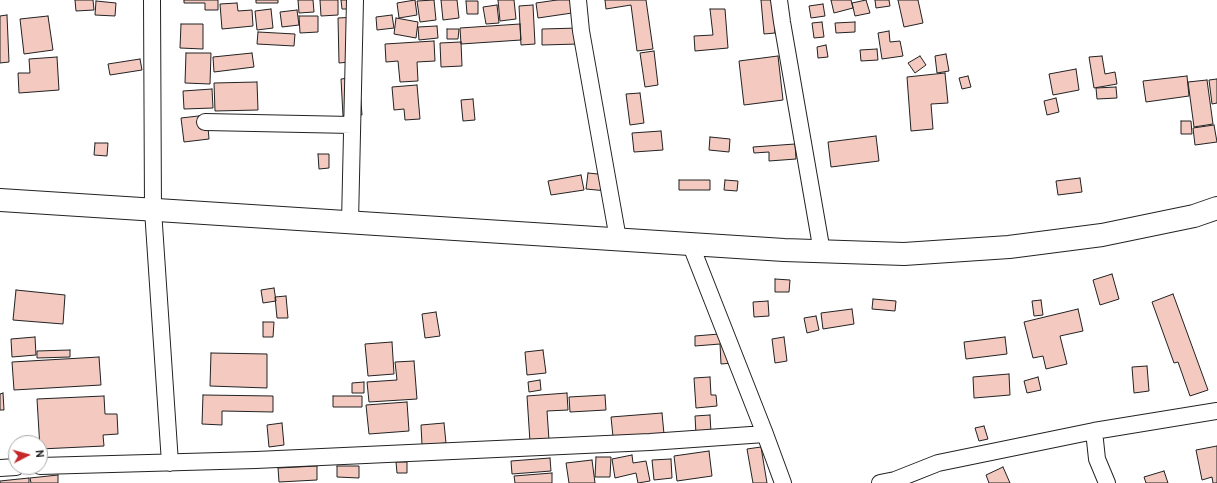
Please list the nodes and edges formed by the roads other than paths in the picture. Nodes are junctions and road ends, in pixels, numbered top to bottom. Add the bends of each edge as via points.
1 (152, 0) edge
2 (355, 0) edge
3 (578, 0) edge
4 (780, 0) edge
5 (206, 122) dead end
6 (352, 125) junction
7 (0, 200) edge
8 (1217, 208) edge
9 (153, 210) junction
10 (350, 222) junction
11 (618, 238) junction
12 (690, 243) junction
13 (822, 252) junction
14 (1217, 410) edge
15 (1094, 431) junction
16 (765, 434) junction
17 (170, 463) junction
18 (48, 466) edge
19 (890, 482) edge
20 (783, 483) edge
21 (1107, 483) edge

1 - 9 street
2 - 6 street
3 - 11 street via 581,31
4 - 13 street
5 - 6 street
6 - 10 street
7 - 9 main road
8 - 13 main road via 1194,216 1102,235 1009,247 904,254
9 - 10 main road
9 - 17 street
10 - 11 main road
11 - 12 main road
12 - 13 main road
12 - 16 street
14 - 15 street
15 - 19 street via 938,463
15 - 21 street via 1097,459
16 - 17 street via 650,442
16 - 20 street
17 - 18 street

